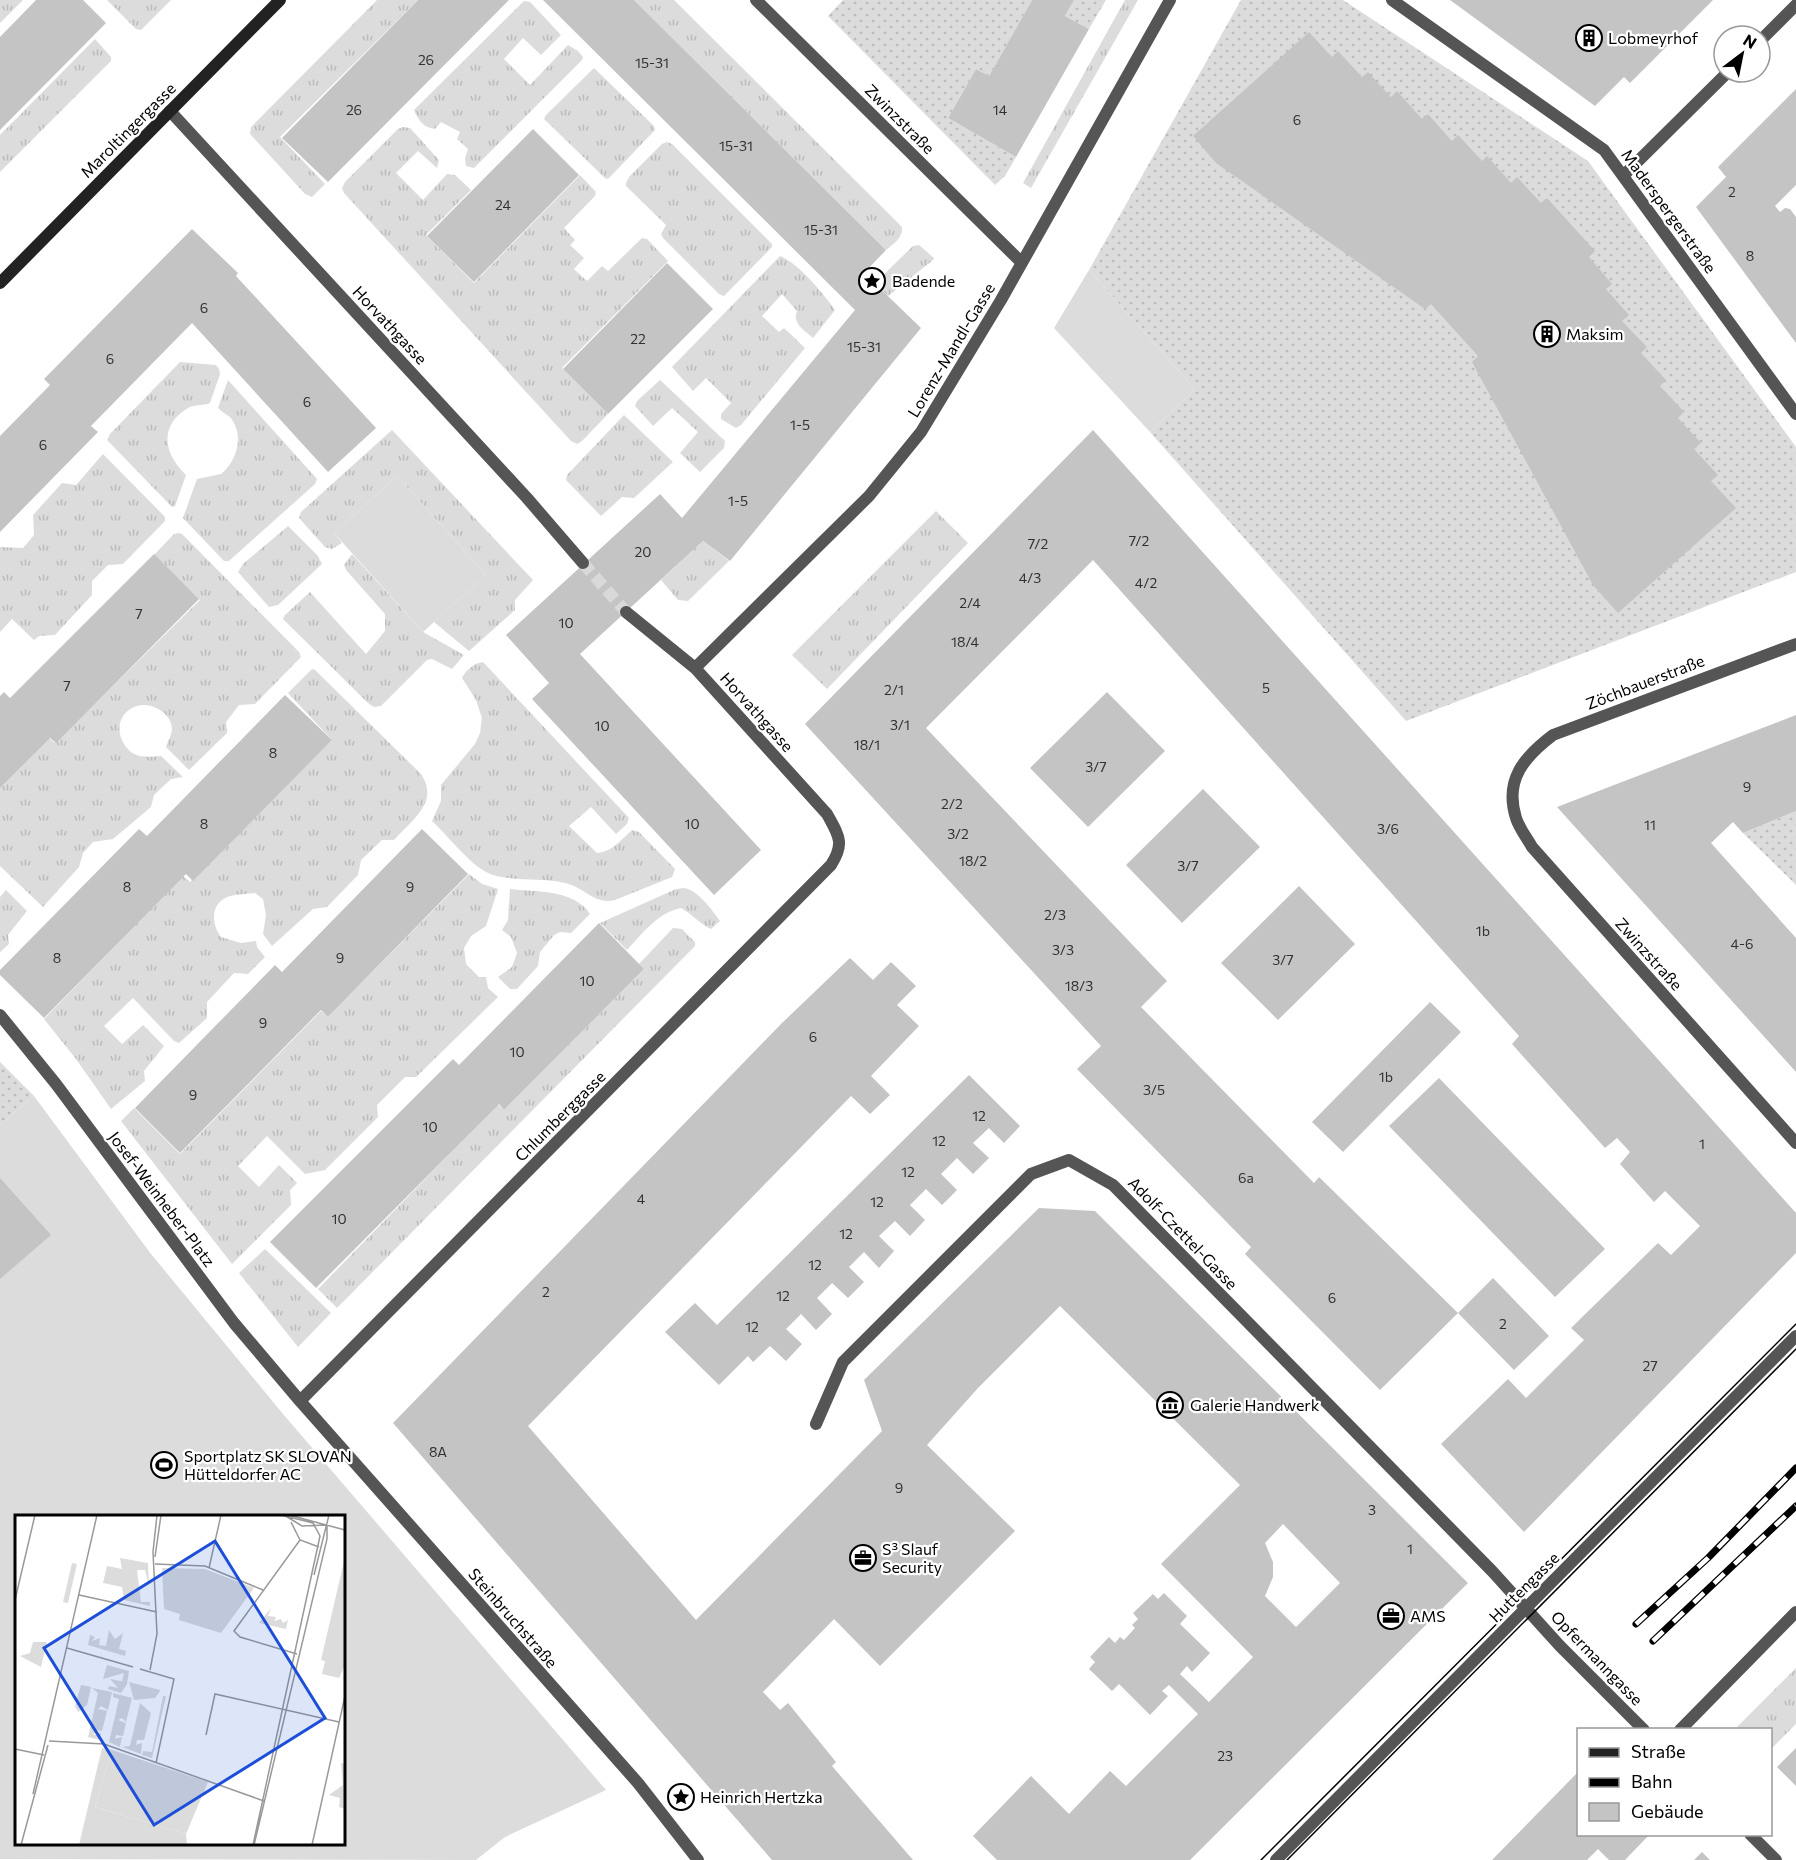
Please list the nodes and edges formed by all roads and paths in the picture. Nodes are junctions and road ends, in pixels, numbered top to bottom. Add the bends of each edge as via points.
1 (279, 0) edge
2 (756, 0) edge
3 (1170, 0) edge
4 (1392, 0) edge
5 (1796, 5) edge
6 (1772, 29) edge
7 (1716, 84) edge
8 (170, 111) junction
9 (1623, 176) junction
10 (1021, 262) junction
11 (0, 284) edge
12 (1796, 414) edge
13 (583, 563) tunnel mouth
14 (626, 612) tunnel mouth
15 (1796, 644) edge
16 (695, 668) junction
17 (1518, 770) joint
18 (840, 851) joint
19 (0, 1015) edge
20 (1796, 1143) edge
21 (1796, 1336) edge
22 (300, 1401) junction
23 (816, 1424) dead end
24 (1526, 1609) junction
25 (1796, 1612) edge
26 (1642, 1728) edge
27 (1682, 1728) edge
28 (1752, 1836) edge
29 (698, 1860) edge
30 (1276, 1860) edge
31 (1776, 1860) edge

1 - 8 main road, Maroltingergasse
2 - 10 street, Zwinzstraße
3 - 10 street, Lorenz-Mandl-Gasse
4 - 9 street, Maderspergerstraße via 1604,150
5 - 6 street
7 - 9 street
8 - 11 main road, Maroltingergasse
8 - 13 street, Horvathgasse
9 - 12 street, Maderspergerstraße
10 - 16 street, Lorenz-Mandl-Gasse via 914,441 869,496
14 - 16 street, Horvathgasse
15 - 17 street, Zöchbauerstraße via 1553,735 1534,749
16 - 18 street, Horvathgasse via 827,814 838,832
17 - 20 street, Zwinzstraße via 1512,792 1516,819 1532,847
18 - 22 street, Chlumberggasse via 831,865
19 - 22 street, Josef-Weinheber-Platz via 234,1323
21 - 24 street, Huttengasse
22 - 29 street, Steinbruchstraße via 638,1783
23 - 24 street, Adolf-Czettel-Gasse via 843,1362 1030,1174 1069,1160 1113,1185
24 - 26 street, Opfermanngasse
24 - 30 street, Huttengasse
25 - 27 street
28 - 31 street

